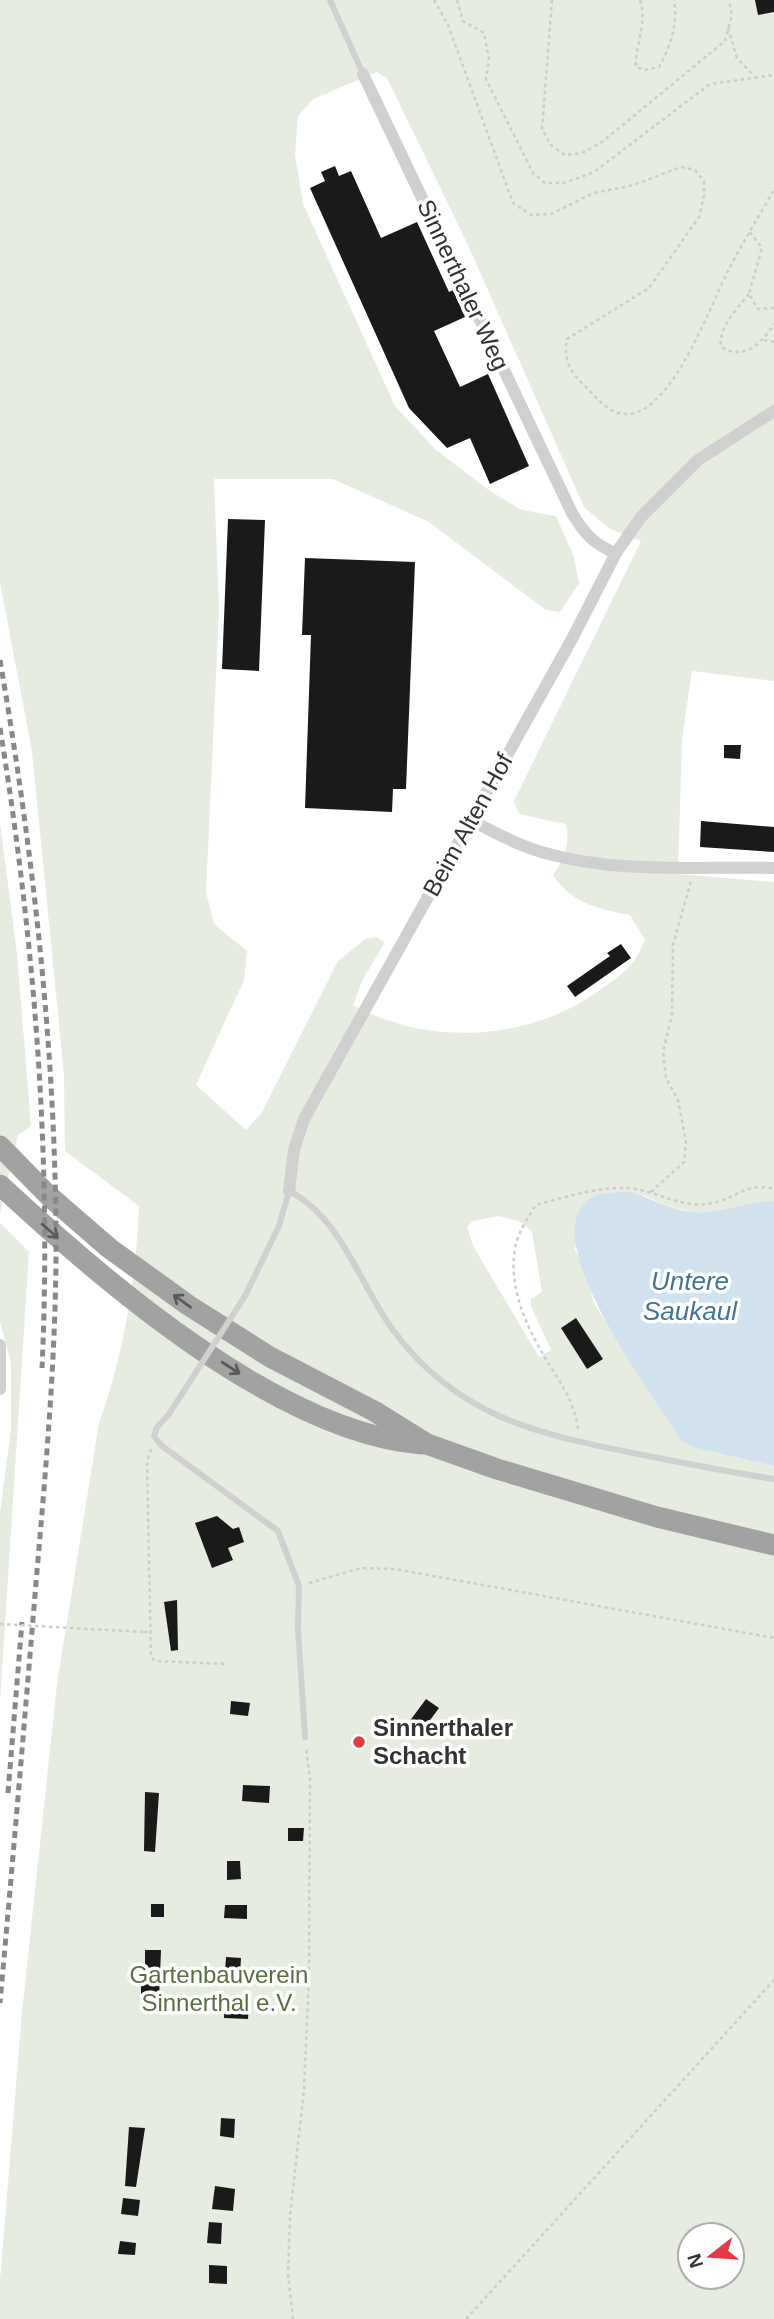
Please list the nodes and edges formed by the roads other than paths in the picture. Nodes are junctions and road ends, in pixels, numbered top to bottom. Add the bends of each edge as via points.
1 (330, 0) edge
2 (363, 74) joint
3 (774, 411) edge
4 (616, 554) junction
5 (470, 820) junction
6 (774, 869) edge
7 (0, 1146) edge
8 (0, 1185) edge
9 (289, 1191) junction
10 (0, 1345) edge
11 (0, 1389) edge
12 (427, 1444) junction
13 (774, 1479) edge
14 (774, 1545) edge
15 (305, 1737) road end

1 - 2 lane, Sinnerthaler Weg
2 - 4 street, Sinnerthaler Weg via 572,513 585,535
3 - 4 street, Beim Alten Hof via 698,460 641,517
4 - 5 street, Beim Alten Hof
5 - 6 street via 528,848 572,860
5 - 9 street, Beim Alten Hof via 303,1119
12 -> 7 highway via 188,1306 109,1248
8 -> 12 highway via 99,1273 246,1378 355,1431 379,1439
9 - 13 lane via 328,1223 393,1329 420,1363 488,1413 528,1430 579,1442
9 - 15 lane, Beim Alten Hof, bridge via 279,1226 245,1296 155,1436 162,1446 278,1531 299,1586
10 - 11 street
12 - 14 highway via 657,1517

